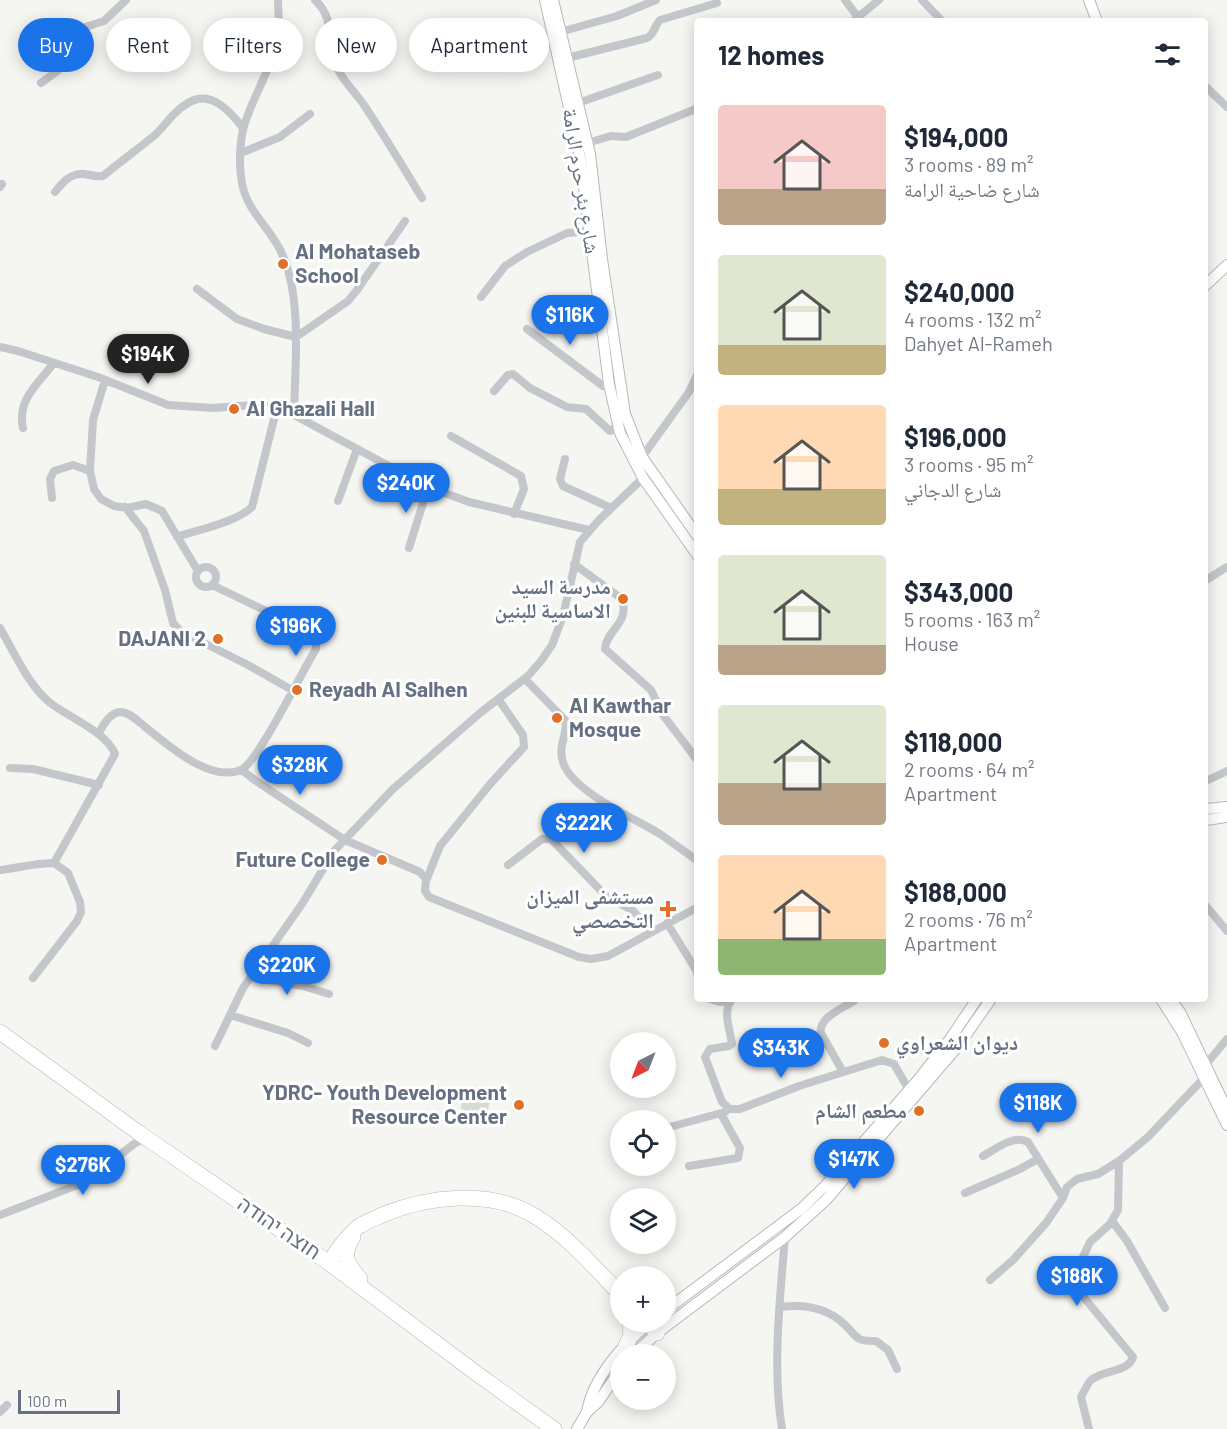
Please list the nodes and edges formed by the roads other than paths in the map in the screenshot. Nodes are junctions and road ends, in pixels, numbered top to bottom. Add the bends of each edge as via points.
1 (126, 0) edge
2 (278, 0) edge
3 (315, 0) edge
4 (545, 0) edge
5 (553, 0) edge
6 (656, 0) edge
7 (845, 0) edge
8 (879, 0) edge
9 (922, 0) edge
10 (1089, 0) edge
11 (717, 3) dead end
12 (854, 18) edge
13 (856, 18) edge
14 (939, 18) edge
15 (1096, 18) edge
16 (560, 32) junction
17 (567, 58) junction
18 (658, 75) dead end
19 (41, 83) dead end
20 (1208, 89) edge
21 (578, 104) junction
22 (1227, 107) edge
23 (694, 110) edge
24 (310, 114) dead end
25 (243, 128) junction
26 (587, 142) junction
27 (241, 153) junction
28 (56, 192) dead end
29 (423, 198) dead end
30 (405, 221) dead end
31 (590, 231) junction
32 (1227, 264) edge
33 (1227, 273) edge
34 (1208, 283) edge
35 (197, 289) dead end
36 (1208, 291) edge
37 (482, 297) dead end
38 (527, 329) dead end
39 (296, 337) junction
40 (0, 347) edge
41 (54, 364) junction
42 (105, 380) junction
43 (694, 381) edge
44 (609, 384) junction
45 (494, 391) dead end
46 (278, 407) junction
47 (294, 415) junction
48 (619, 425) junction
49 (23, 428) dead end
50 (451, 436) dead end
51 (357, 449) junction
52 (642, 457) junction
53 (565, 459) dead end
54 (90, 471) junction
55 (644, 478) junction
56 (428, 487) junction
57 (52, 498) dead end
58 (338, 501) dead end
59 (125, 507) junction
60 (611, 508) junction
61 (514, 514) junction
62 (589, 530) junction
63 (694, 531) edge
64 (177, 537) junction
65 (409, 548) dead end
66 (694, 550) edge
67 (574, 564) junction
68 (1227, 567) edge
69 (198, 571) junction
70 (1208, 579) edge
71 (212, 585) junction
72 (0, 628) edge
73 (525, 679) junction
74 (292, 690) junction
75 (499, 700) junction
76 (98, 734) junction
77 (694, 756) edge
78 (10, 768) dead end
79 (242, 770) junction
80 (1227, 771) edge
81 (1208, 780) edge
82 (99, 784) junction
83 (1227, 807) edge
84 (1208, 809) edge
85 (1227, 817) edge
86 (1208, 820) edge
87 (345, 840) junction
88 (694, 858) edge
89 (54, 863) junction
90 (508, 865) dead end
91 (0, 870) edge
92 (426, 881) junction
93 (1208, 908) edge
94 (694, 909) edge
95 (667, 923) junction
96 (1227, 931) edge
97 (652, 932) junction
98 (694, 967) edge
99 (251, 977) junction
100 (33, 978) dead end
101 (329, 994) dead end
102 (731, 1002) edge
103 (852, 1002) edge
104 (975, 1002) edge
105 (989, 1002) edge
106 (1163, 1002) edge
107 (1172, 1002) edge
108 (230, 1015) junction
109 (0, 1032) edge
110 (1227, 1039) edge
111 (308, 1043) dead end
112 (215, 1047) dead end
113 (843, 1072) junction
114 (1203, 1072) junction
115 (909, 1090) junction
116 (732, 1110) junction
117 (1227, 1110) edge
118 (721, 1114) junction
119 (676, 1125) edge
120 (1227, 1125) edge
121 (146, 1137) junction
122 (983, 1156) dead end
123 (1038, 1159) junction
124 (1119, 1161) junction
125 (689, 1166) dead end
126 (965, 1193) dead end
127 (1063, 1198) junction
128 (0, 1215) edge
129 (1112, 1221) junction
130 (273, 1224) junction
131 (358, 1227) junction
132 (785, 1237) junction
133 (329, 1263) junction
134 (990, 1280) dead end
135 (610, 1283) edge
136 (382, 1301) junction
137 (676, 1302) edge
138 (780, 1307) junction
139 (1165, 1308) dead end
140 (676, 1309) edge
141 (645, 1332) edge
142 (635, 1344) edge
143 (610, 1365) edge
144 (897, 1369) dead end
145 (610, 1385) edge
146 (7, 1405) dead end
147 (0, 1412) edge
148 (587, 1412) junction
149 (579, 1427) edge
150 (554, 1429) edge
151 (782, 1429) edge
152 (1089, 1429) edge

1 - 19 street via 104,21 76,29 77,56
2 - 25 street via 279,35
3 - 29 street via 329,22 336,66
4 - 31 main road, شارع بئر حرم الرامة via 580,157
5 - 16 main road, شارع بئر حرم الرامة
6 - 16 street
7 - 12 street
8 - 13 street
9 - 14 street
10 - 15 main road
11 - 17 street via 660,20 647,38
16 - 17 main road, شارع بئر حرم الرامة
17 - 21 main road, شارع بئر حرم الرامة
18 - 21 street
20 - 22 street
21 - 26 main road, شارع بئر حرم الرامة
23 - 26 street via 626,137
24 - 27 street via 280,137
25 - 27 street
25 - 28 street via 222,104 194,101 184,105 157,133 103,176 82,174 67,178
26 - 52 main road, شارع بئر حرم الرامة via 625,414
27 - 39 street via 241,176 250,209 286,265
30 - 39 street via 348,301
31 - 37 street via 567,233 505,266
31 - 44 main road, شارع بئر حرم الرامة
32 - 34 main road
33 - 36 main road
35 - 39 street via 237,319
38 - 44 street via 603,386
39 - 47 street
40 - 41 street
41 - 42 street
41 - 49 street via 24,401 20,417
42 - 46 street via 168,405
42 - 54 street via 93,420
43 - 52 street
44 - 48 main road, شارع بئر حرم الرامة
45 - 48 street via 513,374 530,388 567,407 586,409 610,431
46 - 47 street
46 - 64 street via 252,507 232,519
47 - 51 street
48 - 55 main road, شارع بئر حرم الرامة
50 - 61 street via 520,474 524,489
51 - 56 street
51 - 58 street
52 - 63 main road, شارع بئر حرم الرامة
53 - 60 street via 560,477 563,486
54 - 57 street via 73,465 54,471 50,479
54 - 59 street via 101,499
55 - 60 street
55 - 66 main road, شارع بئر حرم الرامة
56 - 61 street
56 - 65 street
59 - 64 street via 146,504 159,508
59 - 74 street via 144,531 175,626
60 - 62 street
61 - 62 street
62 - 67 street via 580,542
64 - 69 street
67 - 73 street via 563,616 552,645
67 - 77 street via 622,599 622,619 605,649 651,690 663,715
68 - 70 street
69 - 71 street via 196,580 200,586
69 - 71 street via 207,567 213,570 216,576
71 - 74 street via 314,635 315,649
72 - 76 street via 41,696
73 - 75 street
73 - 88 street via 566,722 561,756 574,780
74 - 79 street via 273,728
75 - 87 street via 393,789
75 - 92 street via 522,734 524,747 440,846
76 - 79 street via 111,717 126,713 201,766 216,771
76 - 82 street via 115,754
78 - 82 street
79 - 87 street
80 - 81 street
82 - 89 street
83 - 84 main road
85 - 86 main road
87 - 92 street via 420,872
87 - 99 street
89 - 91 street
89 - 100 street via 68,873 81,912
90 - 97 street via 542,839 551,839 607,897 632,910
92 - 97 street via 425,891 430,897 585,959 608,956
93 - 96 street
94 - 95 street
95 - 97 street
95 - 98 street
99 - 101 street
99 - 108 street
102 - 116 street via 727,1014 732,1044 710,1049 705,1057 722,1102
103 - 113 street via 820,1026
104 - 115 main road
105 - 132 main road via 959,1045 860,1162
106 - 114 main road
107 - 114 main road via 1180,1012
108 - 111 street
108 - 112 street
109 - 121 highway, חוצה יהודה
110 - 114 street
113 - 115 street via 886,1060 894,1064
113 - 116 street
114 - 117 main road
114 - 120 main road
114 - 124 street via 1148,1137
115 - 137 main road via 801,1209
116 - 118 street
118 - 119 street
118 - 125 street via 740,1148 738,1158
121 - 128 street via 85,1182
121 - 130 highway, חוצה יהודה
122 - 123 street via 1017,1138 1028,1142
123 - 126 street
123 - 127 street
124 - 127 street via 1098,1174 1075,1180
124 - 129 street via 1119,1204
127 - 134 street via 1046,1223
129 - 139 street
129 - 152 street via 1090,1242 1074,1281 1133,1357 1125,1367 1091,1380 1081,1397
130 - 131 highway via 321,1250 337,1245
130 - 133 highway, חוצה יהודה
131 - 133 highway
131 - 135 highway via 392,1212 437,1200 468,1198 512,1205 566,1239
131 - 136 highway via 346,1253 349,1265
132 - 138 street
132 - 140 main road
133 - 136 highway, חוצה יהודה
136 - 150 highway, חוצה יהודה
138 - 144 street via 814,1307 831,1315 855,1337 876,1341 888,1350
138 - 151 street via 778,1388
141 - 142 main road
143 - 148 main road via 590,1397
145 - 148 main road
146 - 147 street
148 - 149 main road

